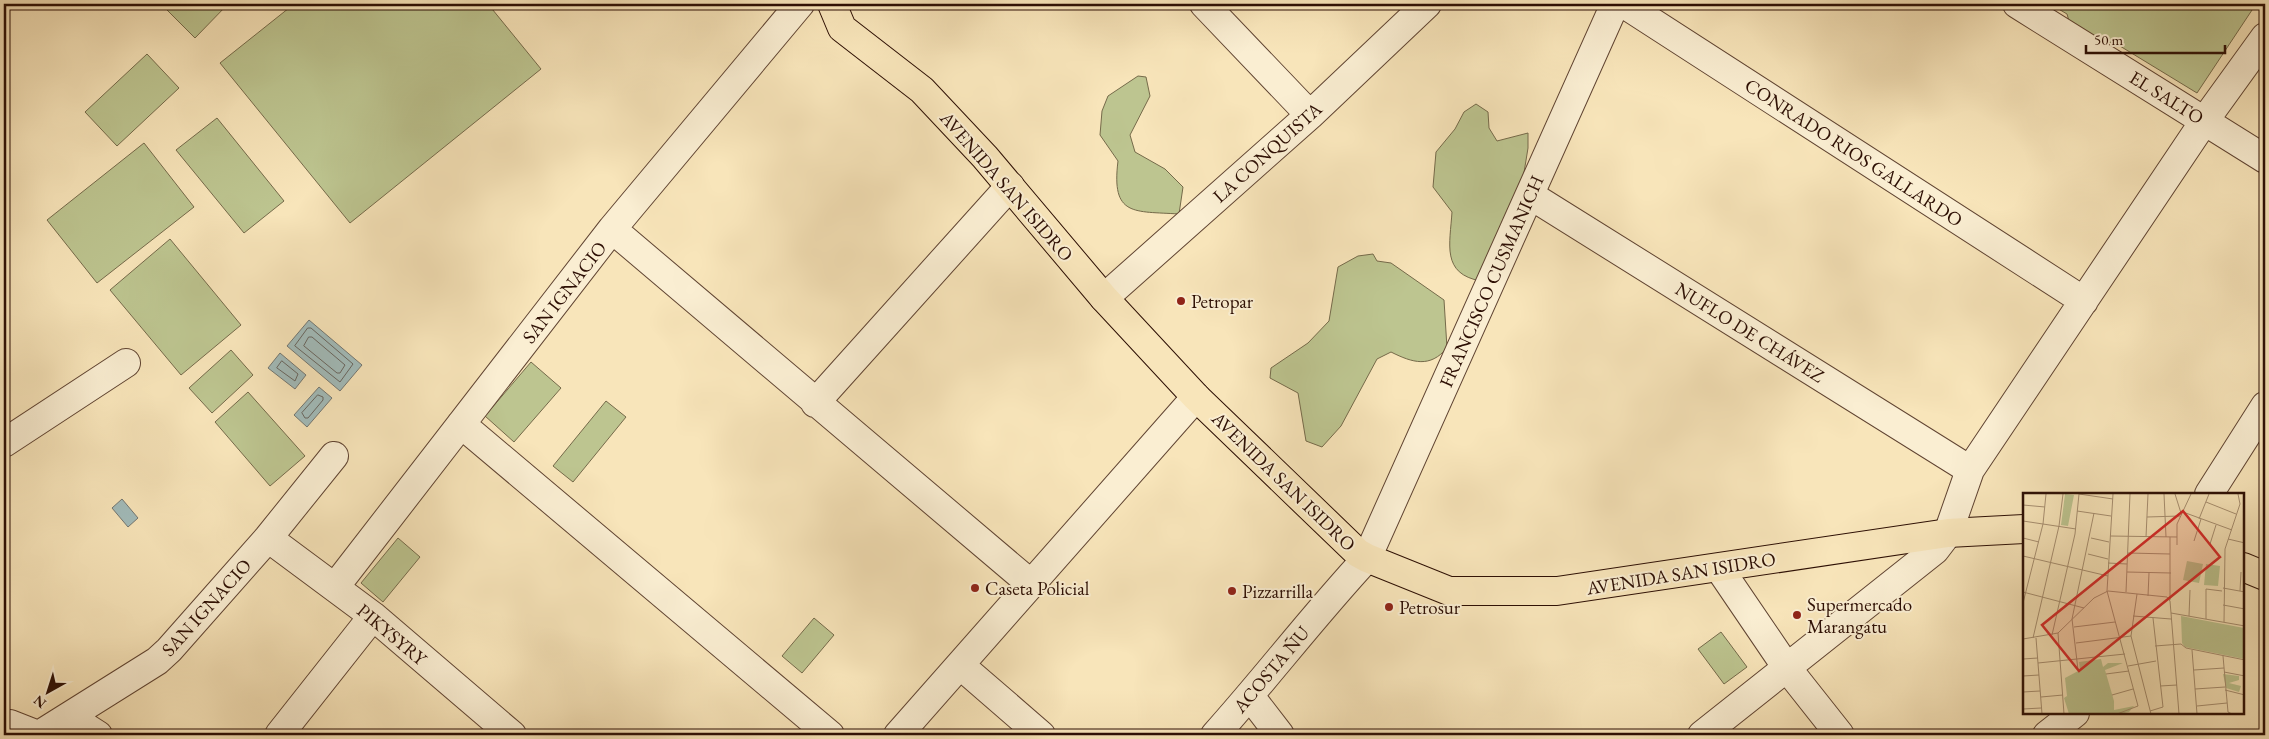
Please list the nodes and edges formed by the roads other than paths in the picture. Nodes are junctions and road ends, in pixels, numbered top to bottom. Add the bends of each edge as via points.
1 (800, 4) edge
2 (832, 4) edge
3 (1204, 4) edge
4 (1427, 4) edge
5 (1615, 4) edge
6 (1624, 4) edge
7 (2017, 4) edge
8 (2265, 37) edge
9 (1310, 114) junction
10 (2205, 120) junction
11 (2265, 159) edge
12 (1010, 186) junction
13 (1530, 195) junction
14 (612, 229) junction
15 (1104, 298) junction
16 (2084, 301) junction
17 (126, 363) dead end
18 (1196, 397) junction
19 (815, 403) junction
20 (2265, 406) edge
21 (461, 424) junction
22 (4, 443) edge
23 (334, 456) dead end
24 (1970, 470) junction
25 (2210, 493) edge
26 (2023, 529) edge
27 (1948, 533) junction
28 (268, 538) junction
29 (1367, 558) junction
30 (1719, 568) junction
31 (1032, 584) junction
32 (335, 587) junction
33 (373, 616) junction
34 (960, 665) junction
35 (1787, 668) junction
36 (1250, 696) junction
37 (2074, 714) edge
38 (70, 717) junction
39 (6, 722) edge
40 (38, 735) edge
41 (98, 735) edge
42 (280, 735) edge
43 (512, 735) edge
44 (830, 735) edge
45 (898, 735) edge
46 (1041, 735) edge
47 (1215, 735) edge
48 (1280, 735) edge
49 (1702, 735) edge
50 (1840, 735) edge
51 (2047, 735) edge

1 - 14 street, SAN IGNACIO
2 - 12 main road, AVENIDA SAN ISIDRO via 842,28 922,90
3 - 9 street
4 - 9 street, LA CONQUISTA
5 - 13 street, FRANCISCO CUSMANICH
6 - 16 street, CONRADO RIOS GALLARDO
7 - 10 street, EL SALTO
8 - 10 street
9 - 15 street, LA CONQUISTA
10 - 11 street, EL SALTO
10 - 16 street
12 - 15 main road, AVENIDA SAN ISIDRO
12 - 19 street
13 - 24 street, NUFLO DE CHÁVEZ
13 - 29 street, FRANCISCO CUSMANICH
14 - 19 street
14 - 21 street, SAN IGNACIO
15 - 18 main road, AVENIDA SAN ISIDRO
16 - 24 street
17 - 22 street
18 - 29 main road, AVENIDA SAN ISIDRO via 1358,553
18 - 31 street
19 - 31 street
20 - 25 street
21 - 32 street, SAN IGNACIO
21 - 44 street
23 - 28 street, SAN IGNACIO
24 - 27 street
26 - 27 main road, AVENIDA SAN ISIDRO
27 - 30 main road, AVENIDA SAN ISIDRO
27 - 35 street via 1931,554
28 - 32 street, PIKYSYRY
28 - 38 street, SAN IGNACIO via 170,650
29 - 30 main road, AVENIDA SAN ISIDRO via 1449,591 1557,592
29 - 36 street, ACOSTA ÑU via 1325,603
30 - 35 street
31 - 34 street
32 - 33 street, PIKYSYRY
33 - 42 street
33 - 43 street, PIKYSYRY
34 - 45 street
34 - 46 street
35 - 49 street
35 - 50 street
36 - 47 street, ACOSTA ÑU
36 - 48 street
37 - 51 street
38 - 40 street, SAN IGNACIO
38 - 41 street
39 - 40 street, SAN IGNACIO

